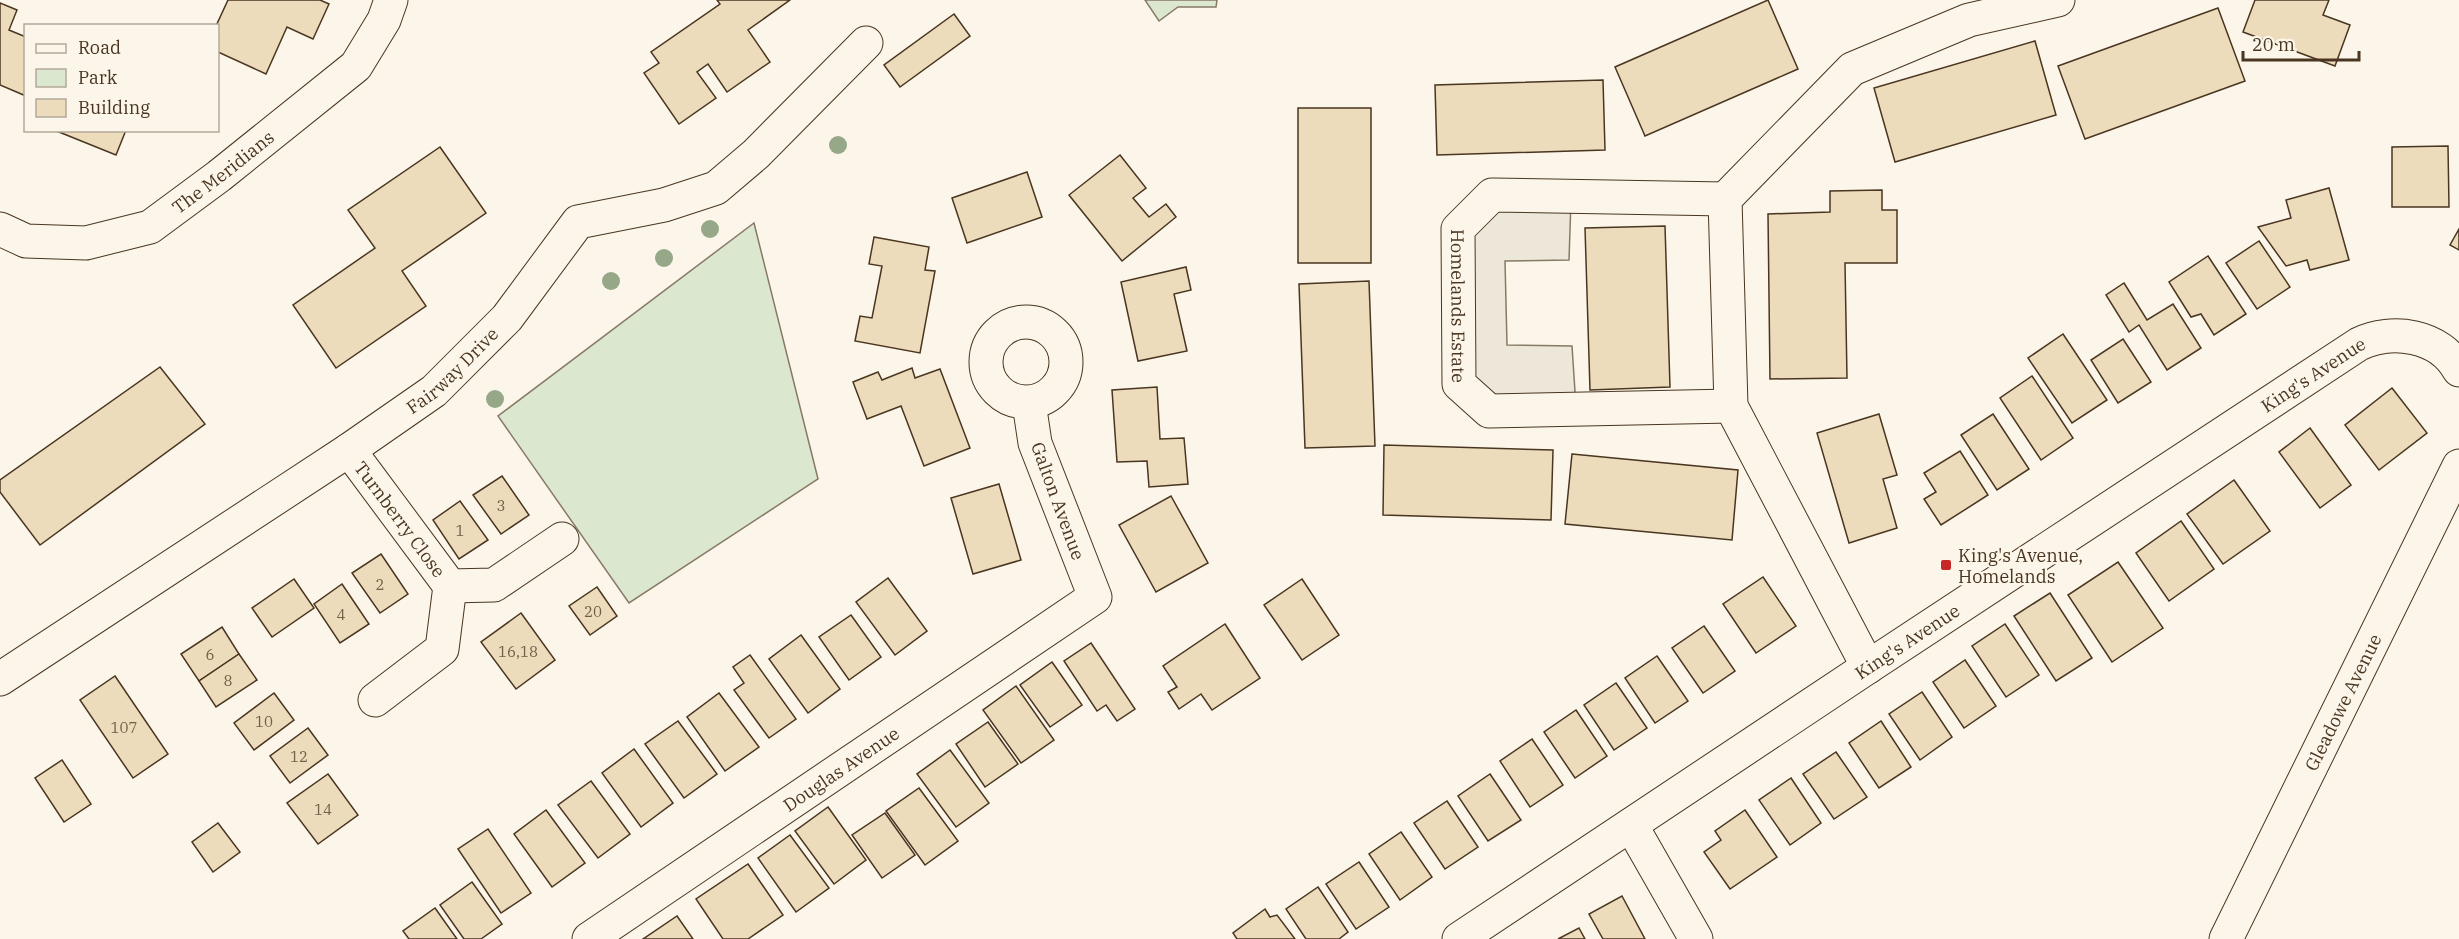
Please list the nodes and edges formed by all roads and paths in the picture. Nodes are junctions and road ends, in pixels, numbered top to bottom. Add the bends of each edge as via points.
1 (391, 0) edge
2 (2058, 0) edge
3 (1971, 10) edge
4 (866, 43) dead end
5 (1725, 199) junction
6 (0, 229) edge
7 (2457, 367) edge
8 (1029, 403) dead end
9 (1731, 406) junction
10 (349, 450) junction
11 (2459, 466) edge
12 (562, 539) dead end
13 (450, 586) junction
14 (1095, 597) joint
15 (1868, 667) junction
16 (0, 679) edge
17 (375, 700) dead end
18 (1631, 825) junction
19 (589, 939) edge
20 (1459, 939) edge
21 (1696, 939) edge
22 (2226, 939) edge

1 - 6 street, The Meridians via 384,20 356,66 150,227 86,243 26,241
2 - 3 street
3 - 5 street via 1852,69
4 - 10 street, Fairway Drive via 756,154 716,188 664,205 578,222 507,318 434,391
5 - 9 street
5 - 9 street, Homelands Estate via 1492,195 1458,229 1460,384 1489,411
7 - 15 street, King's Avenue via 2439,349 2404,335 2375,337 2359,344
8 - 14 street, Galton Avenue via 1035,443
9 - 15 street
10 - 13 street, Turnberry Close
10 - 16 street, Fairway Drive
11 - 22 street, Gleadowe Avenue
12 - 13 street, Turnberry Close via 494,585
13 - 17 street, Turnberry Close via 442,649
14 - 19 street, Douglas Avenue
15 - 18 street, King's Avenue
18 - 20 street, King's Avenue
18 - 21 street

